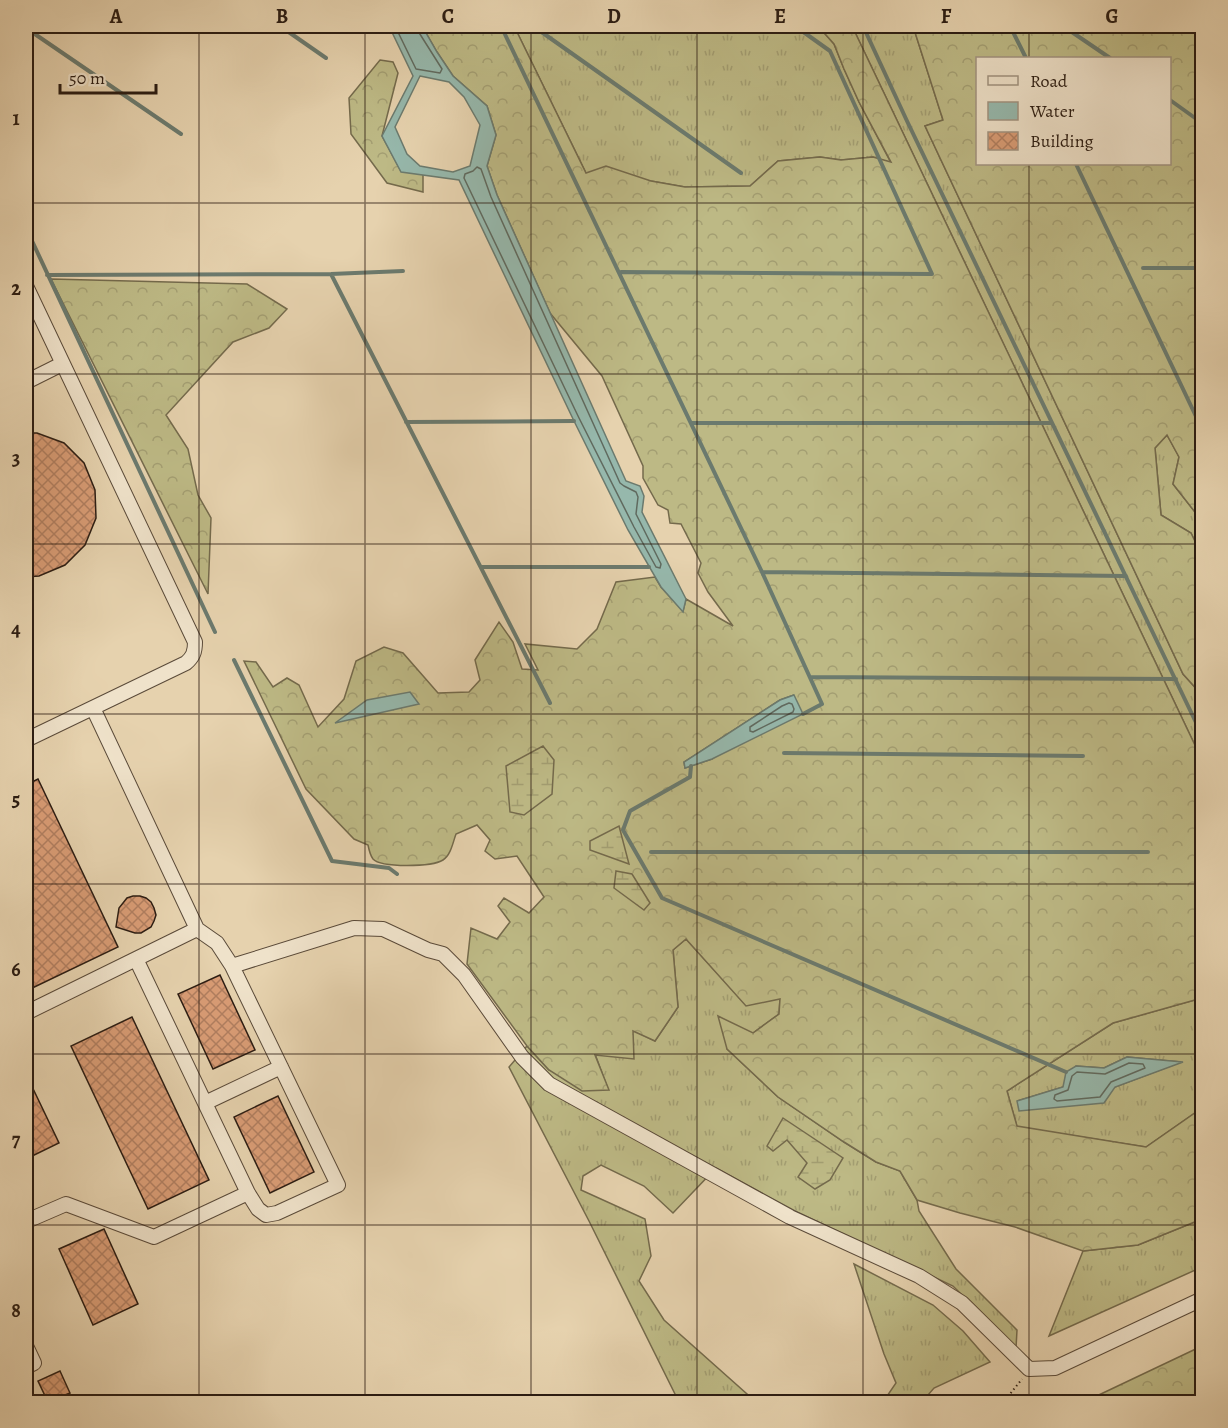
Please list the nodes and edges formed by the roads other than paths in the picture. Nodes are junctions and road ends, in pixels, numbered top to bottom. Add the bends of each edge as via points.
1 (26, 286) edge
2 (62, 364) junction
3 (26, 382) edge
4 (93, 708) junction
5 (26, 740) edge
6 (197, 929) junction
7 (136, 959) junction
8 (232, 966) junction
9 (26, 1013) edge
10 (281, 1066) junction
11 (205, 1103) junction
12 (248, 1193) junction
13 (29, 1220) dead end
14 (1203, 1299) edge
15 (26, 1346) edge
16 (26, 1367) edge

1 - 2 lane
2 - 3 lane
2 - 4 lane via 195,642 192,658 186,663
4 - 5 lane
4 - 6 lane
6 - 7 lane
6 - 8 lane via 217,943
7 - 9 lane
7 - 11 lane
8 - 10 lane
8 - 14 lane via 354,928 383,929 442,954 464,975 522,1057 549,1084 790,1217 919,1276 962,1303 1029,1370 1055,1368
10 - 11 lane
10 - 12 lane via 338,1185 266,1215
11 - 12 lane
12 - 13 lane via 154,1237 66,1204
15 - 16 lane via 34,1363

